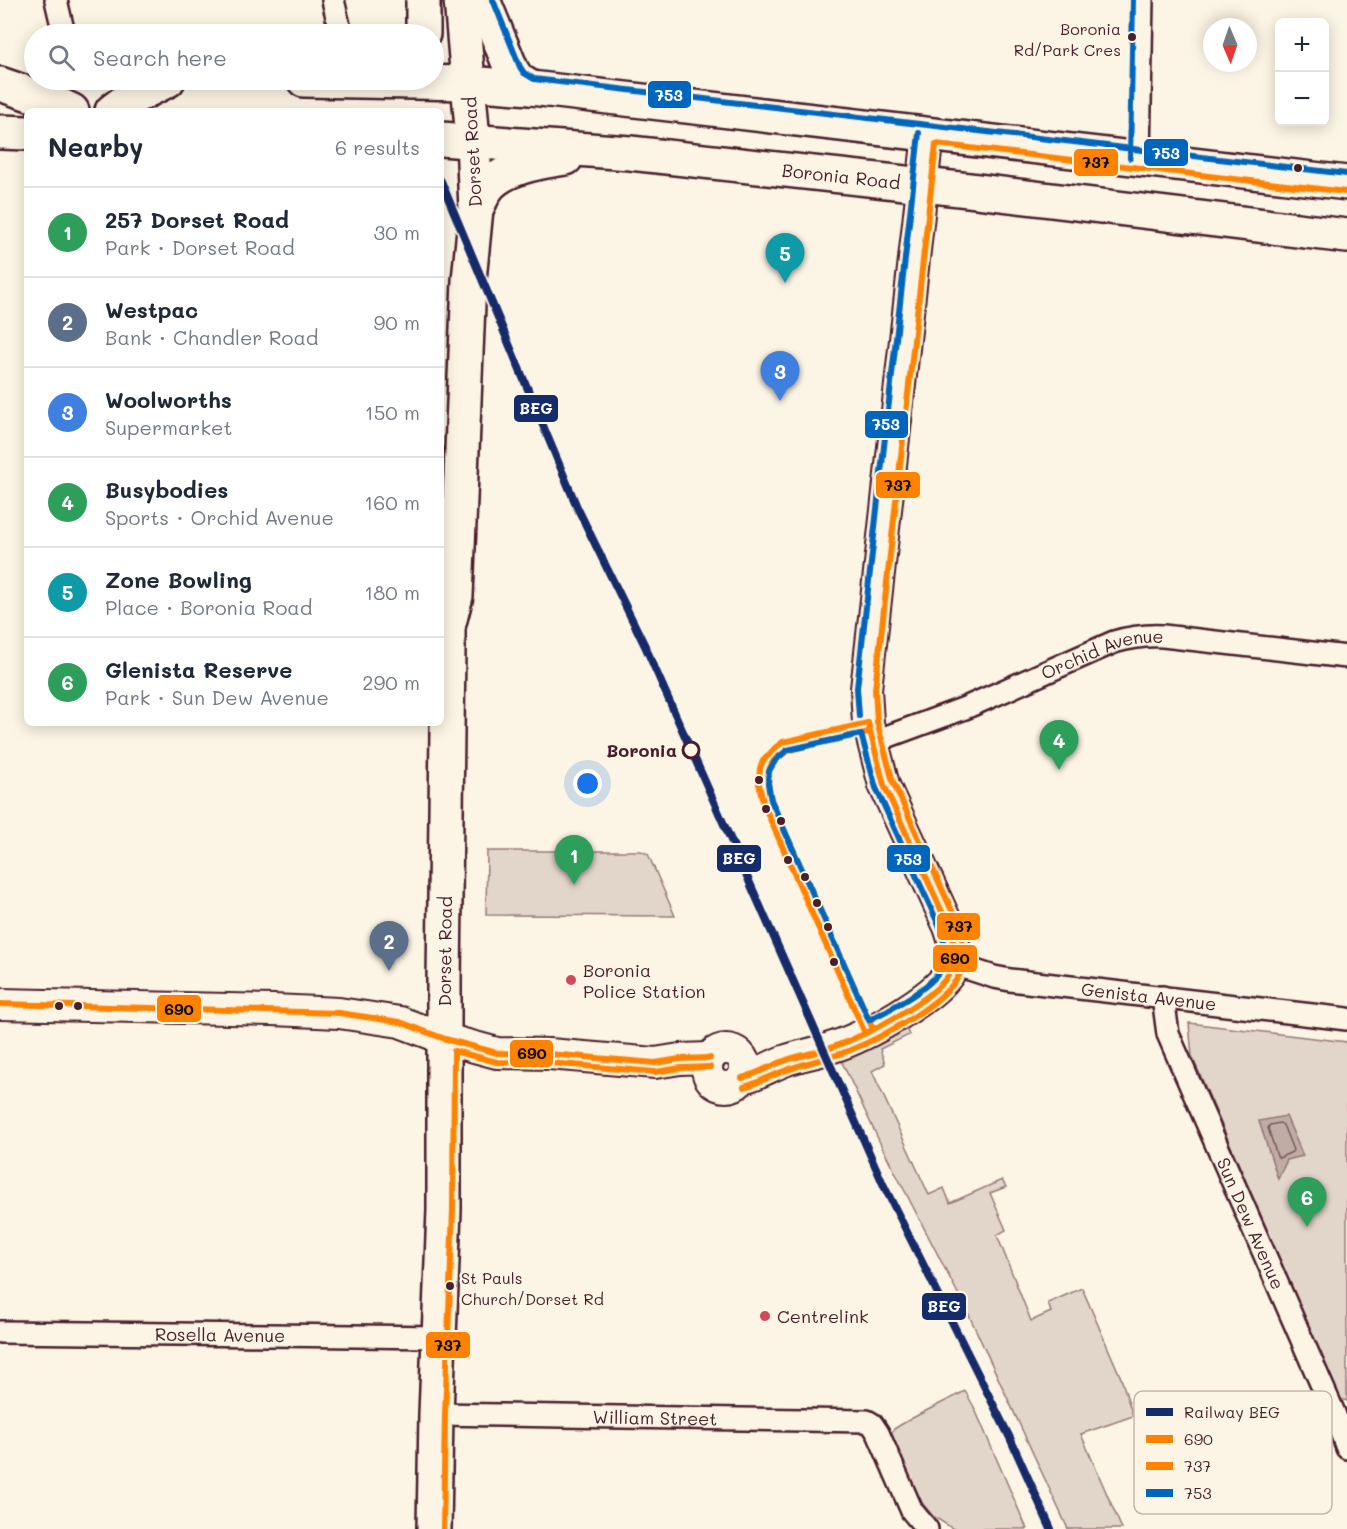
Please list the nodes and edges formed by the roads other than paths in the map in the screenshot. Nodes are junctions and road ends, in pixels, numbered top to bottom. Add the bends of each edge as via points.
1 (56, 0) edge
2 (333, 0) edge
3 (461, 0) edge
4 (483, 0) edge
5 (1142, 0) edge
6 (62, 24) edge
7 (339, 24) edge
8 (0, 76) edge
9 (24, 77) edge
10 (468, 83) junction
11 (0, 84) edge
12 (444, 87) edge
13 (531, 88) junction
14 (148, 90) edge
15 (66, 108) edge
16 (116, 108) edge
17 (0, 132) edge
18 (24, 133) edge
19 (928, 134) junction
20 (457, 139) edge
21 (630, 153) junction
22 (1139, 158) junction
23 (1347, 183) edge
24 (921, 184) junction
25 (476, 208) junction
26 (1347, 236) edge
27 (444, 617) edge
28 (1347, 657) edge
29 (872, 745) junction
30 (954, 964) junction
31 (1162, 998) junction
32 (0, 1004) edge
33 (1347, 1018) edge
34 (445, 1039) junction
35 (0, 1332) edge
36 (440, 1337) junction
37 (1324, 1391) edge
38 (1332, 1408) edge
39 (436, 1414) junction
40 (1347, 1448) edge
41 (434, 1529) edge
42 (927, 1529) edge

1 - 6 street
2 - 7 street
3 - 10 main road, Dorset Road
4 - 13 main road via 512,71
5 - 22 street
8 - 9 main road
10 - 12 main road
10 - 13 main road
10 - 20 main road, Dorset Road
11 - 15 main road
13 - 19 main road
14 - 16 main road
17 - 18 main road
19 - 22 main road
19 - 24 main road
20 - 21 main road, Boronia Road
20 - 25 main road, Dorset Road
21 - 24 main road, Boronia Road
21 - 25 main road via 547,160 524,167 488,186
22 - 23 main road
24 - 26 main road, Boronia Road
24 - 29 main road via 868,658 866,688
25 - 27 main road, Dorset Road via 469,280 456,596
27 - 34 main road, Dorset Road
28 - 29 street, Orchid Avenue via 1163,636 1129,637
29 - 30 main road via 884,785 949,927
30 - 31 street, Genista Avenue via 1010,980
30 - 34 main road via 950,973 922,999 865,1034 785,1060 757,1057 732,1086 726,1087 720,1086 710,1068 497,1053
31 - 33 street, Genista Avenue
31 - 37 street, Sun Dew Avenue via 1168,1034
32 - 34 main road via 339,1013 400,1022
34 - 36 main road, Dorset Road
35 - 36 street, Rosella Avenue
36 - 39 main road, Dorset Road
38 - 40 street, Sun Dew Avenue
39 - 41 main road, Dorset Road
39 - 42 street, William Street via 867,1421 878,1433 912,1511

